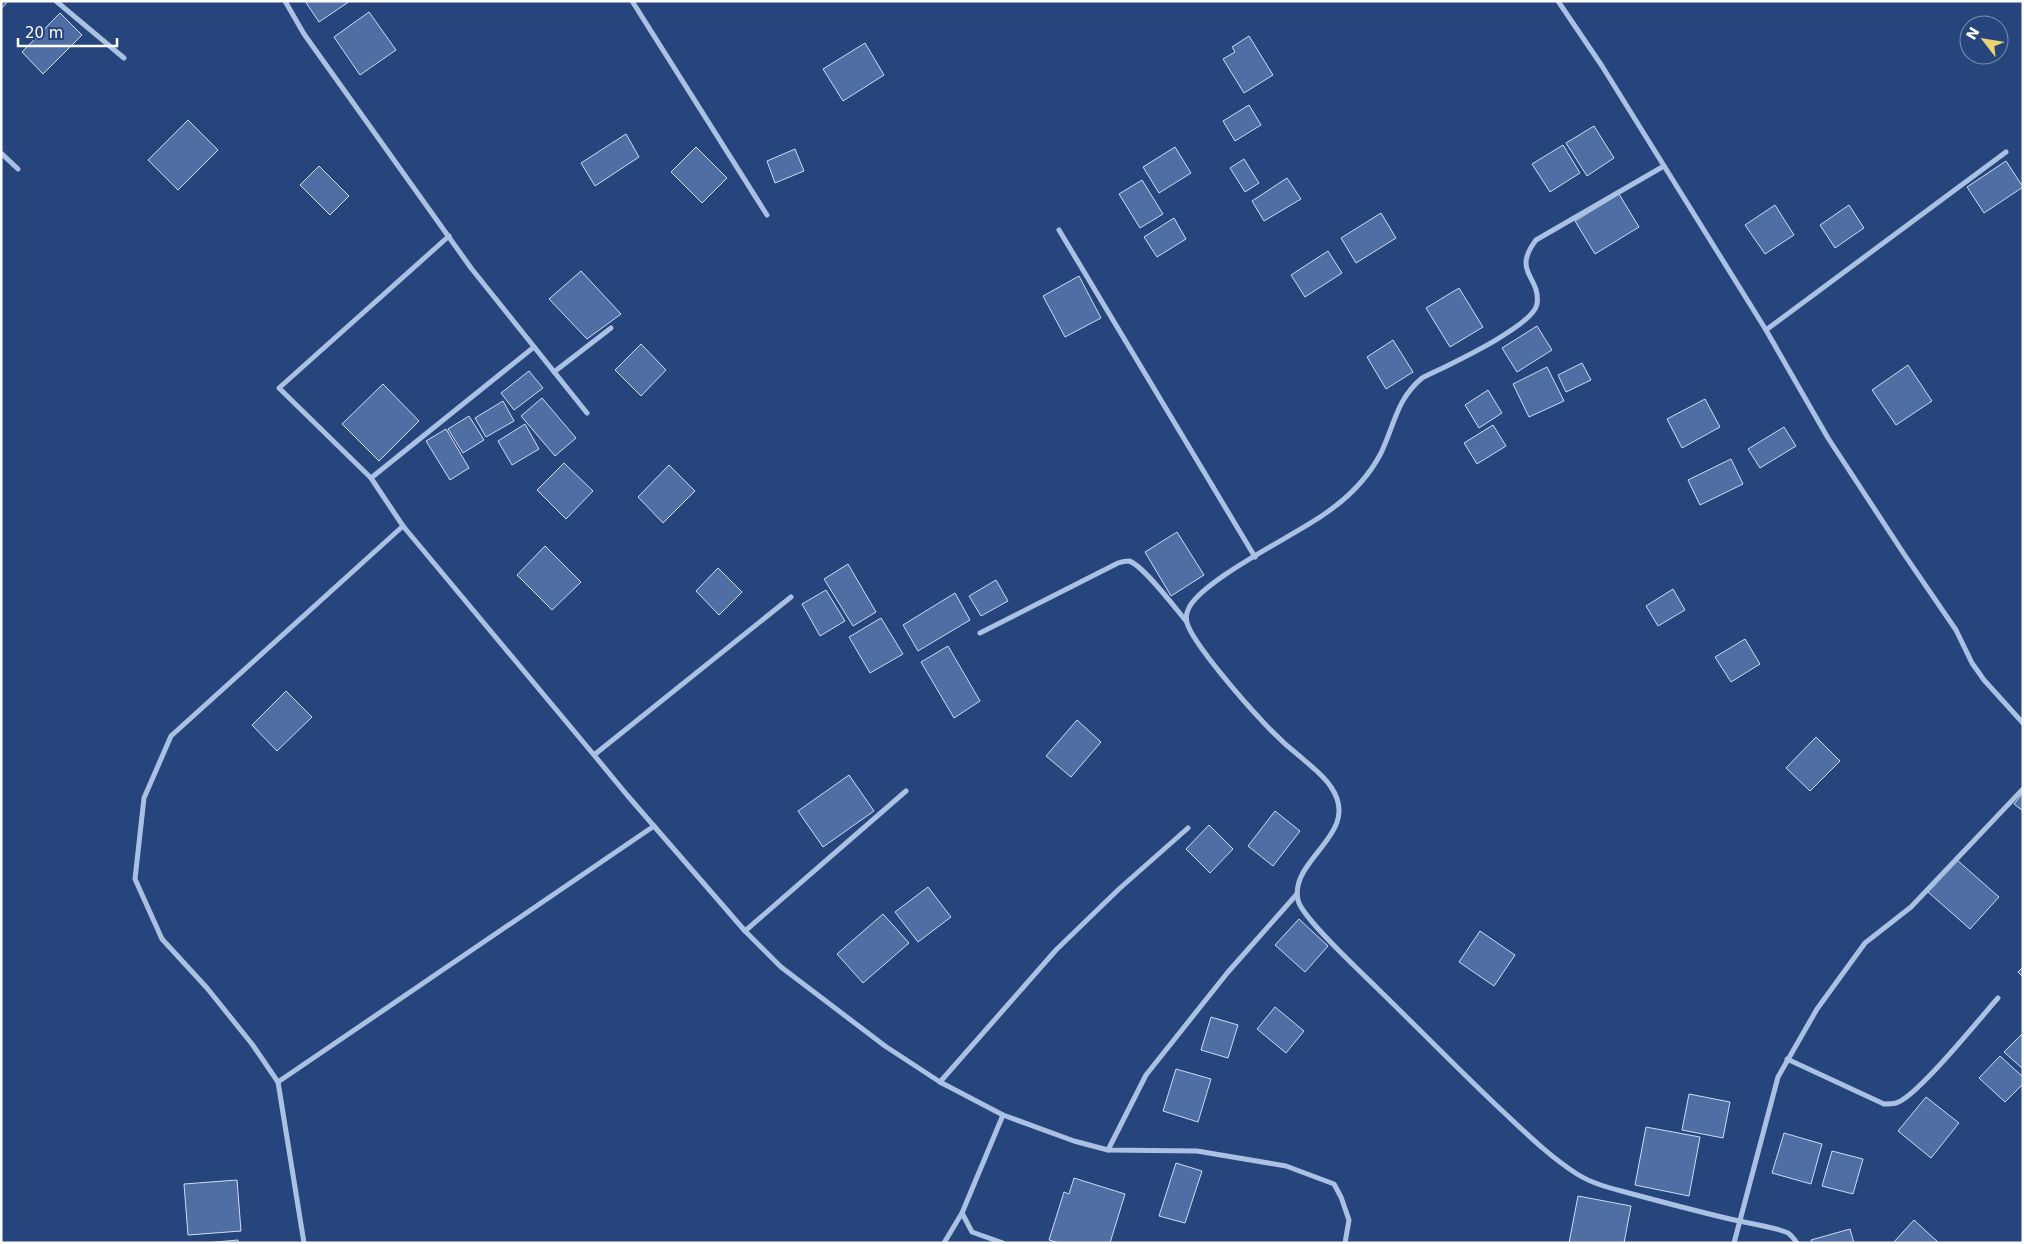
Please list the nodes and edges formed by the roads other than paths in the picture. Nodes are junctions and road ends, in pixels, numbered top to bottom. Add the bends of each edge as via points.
1 (56, 1) edge
2 (285, 1) edge
3 (632, 1) edge
4 (1558, 1) edge
5 (124, 58) dead end
6 (2006, 152) dead end
7 (1, 153) edge
8 (1664, 166) junction
9 (18, 169) dead end
10 (767, 215) dead end
11 (1059, 230) dead end
12 (449, 236) junction
13 (611, 328) dead end
14 (1766, 330) junction
15 (534, 347) junction
16 (554, 372) junction
17 (586, 413) dead end
18 (371, 478) junction
19 (403, 526) junction
20 (1255, 557) junction
21 (791, 597) dead end
22 (1187, 622) junction
23 (980, 633) dead end
24 (2023, 723) edge
25 (594, 755) junction
26 (2023, 789) edge
27 (906, 791) dead end
28 (654, 826) junction
29 (1188, 828) dead end
30 (1296, 894) junction
31 (745, 931) junction
32 (1998, 998) dead end
33 (1787, 1059) junction
34 (278, 1082) junction
35 (940, 1082) junction
36 (1003, 1115) junction
37 (1108, 1150) junction
38 (962, 1213) junction
39 (1740, 1222) junction
40 (304, 1243) edge
41 (944, 1243) edge
42 (1003, 1243) edge
43 (1345, 1243) edge
44 (1734, 1243) edge
45 (1797, 1243) edge

1 - 5 street
2 - 12 street via 304,34
3 - 10 street
4 - 8 street
6 - 14 street
7 - 9 street
8 - 14 street
8 - 20 street via 1536,240 1525,263 1537,305 1531,317 1499,338 1422,378 1404,397 1380,455 1364,480 1324,515
11 - 20 street
12 - 15 street
12 - 18 street via 279,388
13 - 16 street
14 - 24 street via 1828,438 1956,630 1972,663
15 - 16 street
15 - 18 street
16 - 17 street
18 - 19 street
19 - 25 street
19 - 34 street via 171,736 144,798 135,878 162,939 230,1016
20 - 22 street via 1201,592 1186,612
21 - 25 street
22 - 23 street via 1146,573 1128,561 1118,563
22 - 30 street via 1202,648 1250,708 1324,778 1338,800 1340,809 1334,830 1301,878
25 - 28 street
26 - 33 street via 1911,907 1865,943 1817,1009
27 - 31 street
28 - 31 street
28 - 34 street
29 - 35 street via 1056,950
30 - 37 street via 1228,972 1146,1075
30 - 39 street via 1299,905 1344,955 1457,1068 1560,1162 1598,1184
31 - 35 street via 810,990
32 - 33 street via 1923,1082 1896,1103 1884,1104
33 - 39 street via 1771,1099
34 - 40 street
35 - 36 street
36 - 37 street
36 - 38 street
37 - 43 street via 1197,1151 1286,1166 1334,1184 1349,1220
38 - 41 street
38 - 42 street via 972,1232
39 - 44 street
39 - 45 street via 1788,1232

